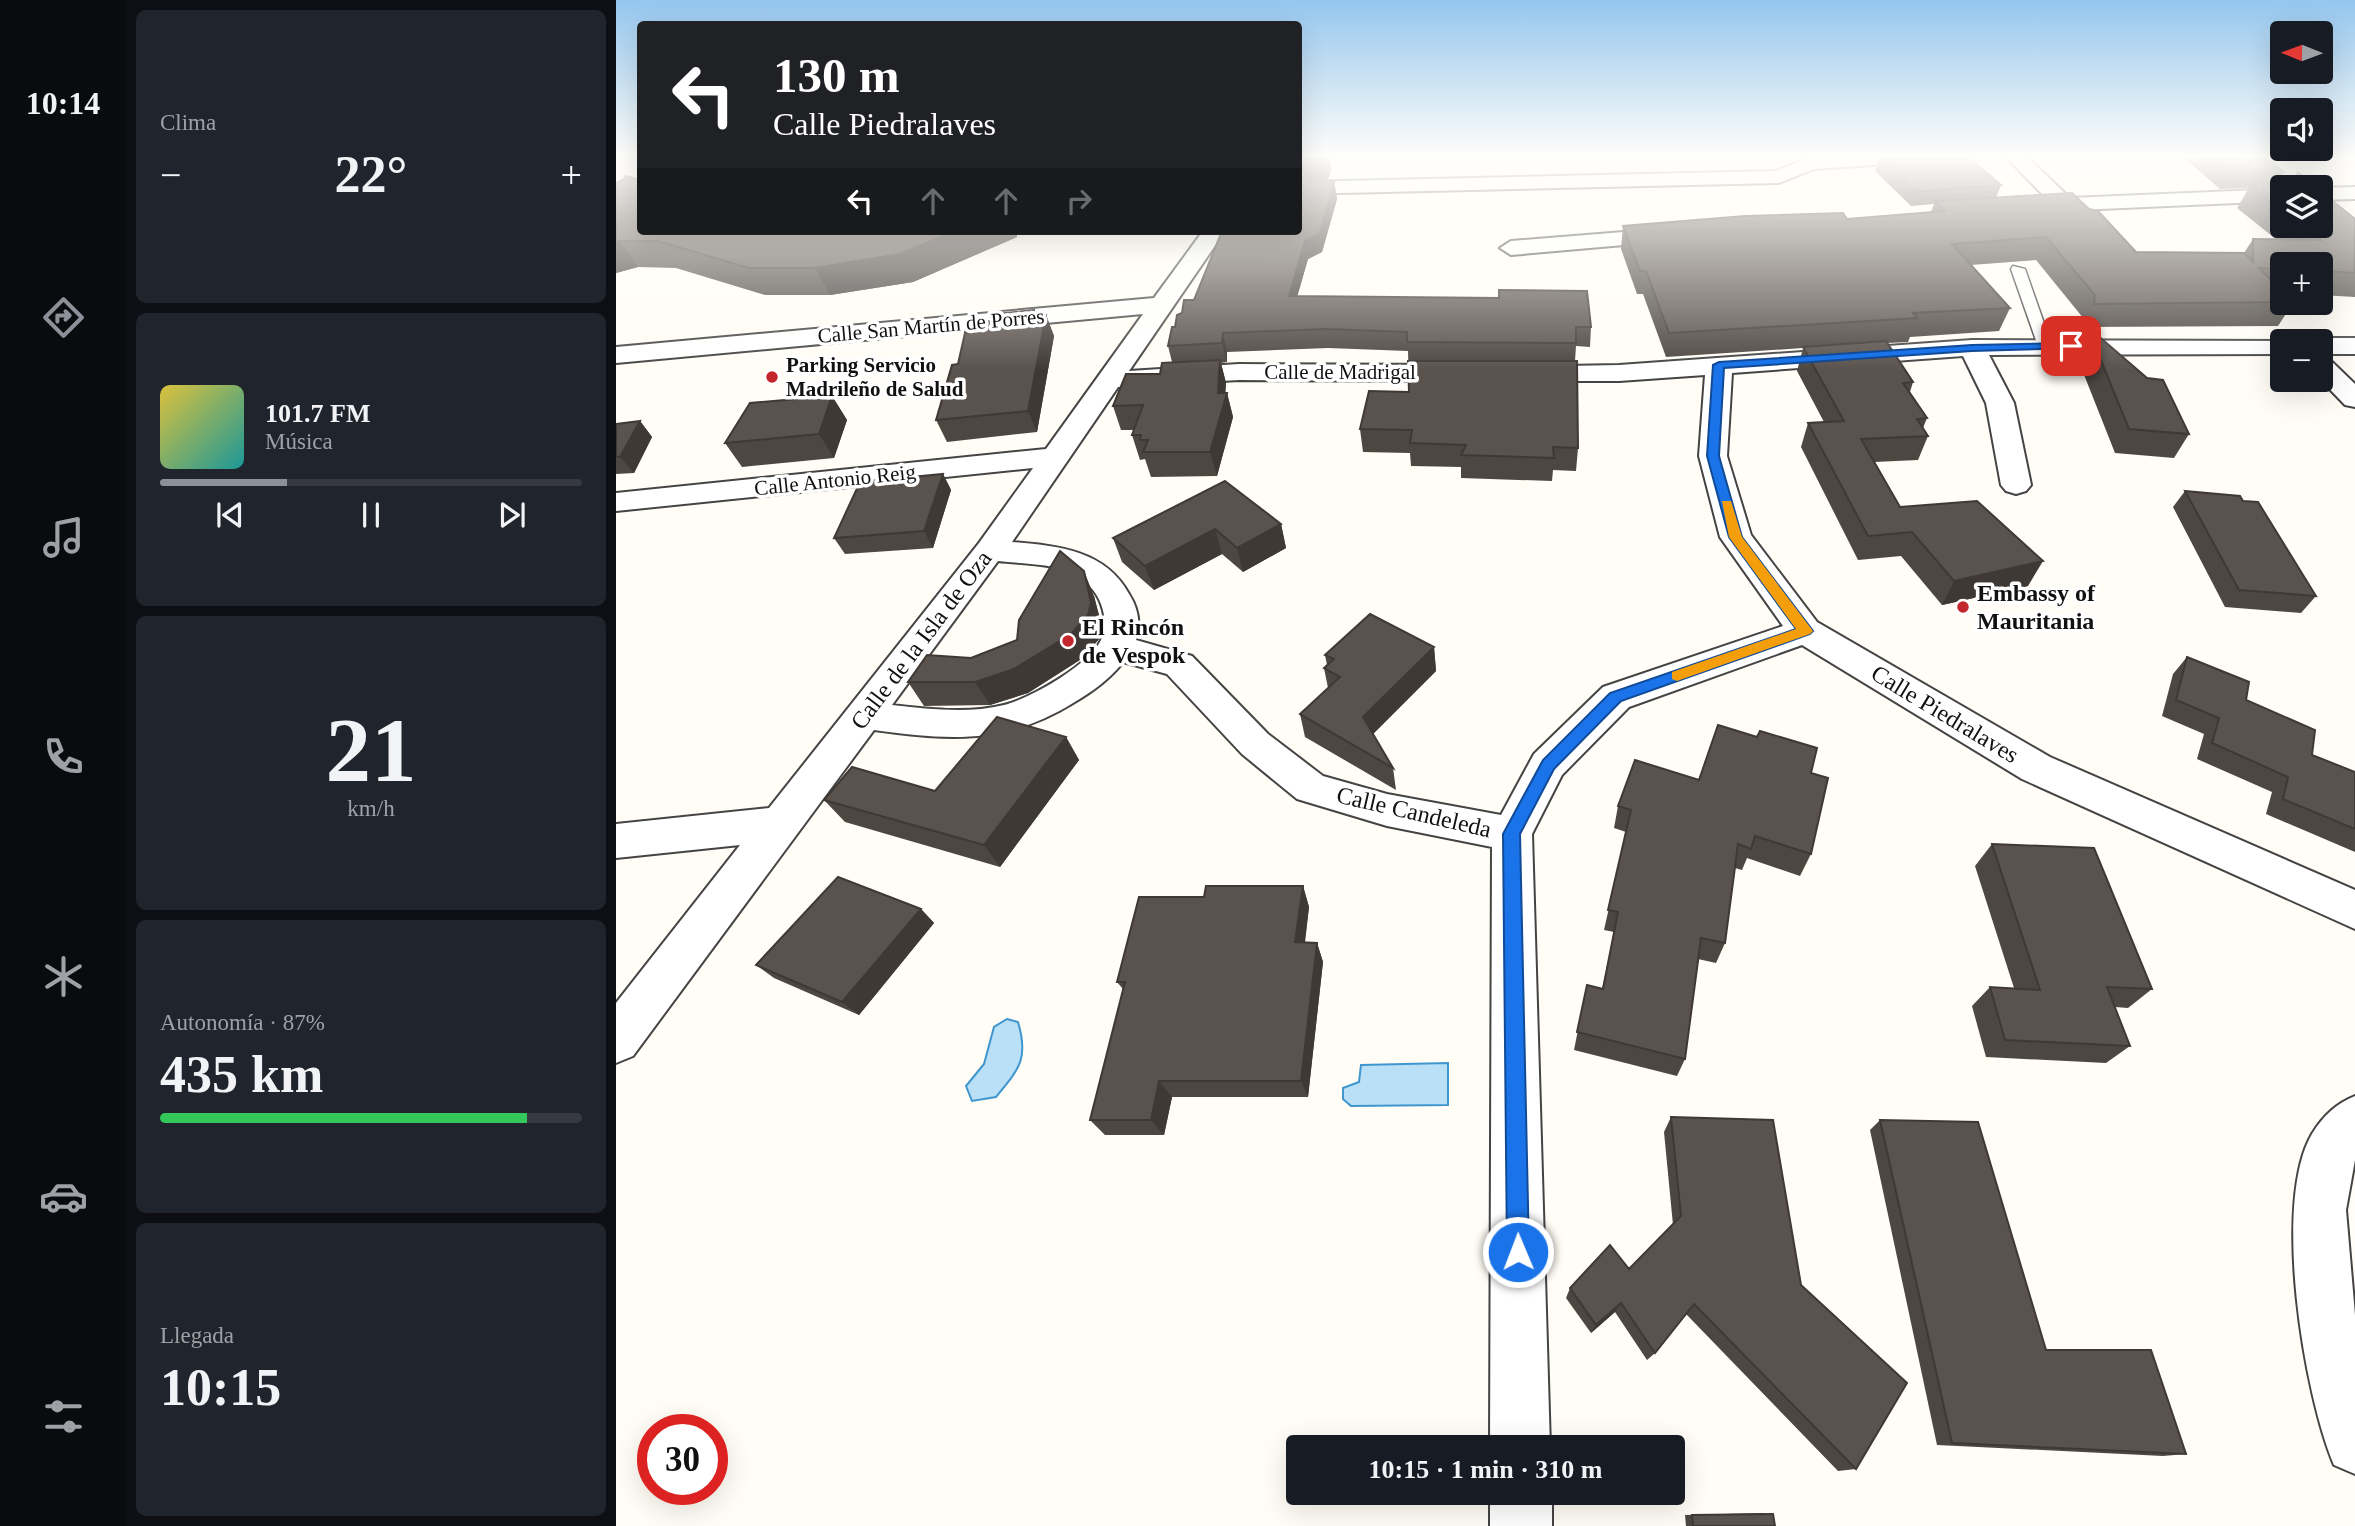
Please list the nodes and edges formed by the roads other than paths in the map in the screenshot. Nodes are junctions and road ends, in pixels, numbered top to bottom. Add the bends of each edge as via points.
1 (1690, 233) edge
2 (1211, 235) edge
3 (1511, 248) dead end
4 (2018, 269) edge
5 (1162, 305) junction
6 (2045, 346) junction
7 (2270, 346) edge
8 (2333, 346) edge
9 (2355, 346) edge
10 (1972, 348) junction
11 (616, 355) edge
12 (1719, 365) junction
13 (2333, 377) edge
14 (1111, 380) junction
15 (2355, 399) edge
16 (1055, 457) junction
17 (2016, 485) dead end
18 (616, 502) edge
19 (990, 550) junction
20 (1805, 631) junction
21 (1115, 647) junction
22 (865, 715) junction
23 (780, 824) junction
24 (1512, 834) junction
25 (616, 841) edge
26 (2355, 910) edge
27 (616, 1040) edge
28 (2355, 1121) edge
29 (1520, 1435) edge
30 (2355, 1444) edge
31 (1521, 1505) edge
32 (1521, 1526) edge

1 - 3 street
2 - 5 street, Calle de la Isla de Oza
4 - 6 lane
5 - 11 street, Calle San Martín de Porres
5 - 14 street, Calle de la Isla de Oza
6 - 7 street, Calle de Madrigal
6 - 10 street, Calle de Madrigal
8 - 9 street
10 - 12 street, Calle de Madrigal
10 - 17 street via 2000,403
12 - 14 street, Calle de Madrigal via 1619,373 1239,372
12 - 20 street, Calle Piedralaves via 1713,456 1736,537
13 - 15 street
14 - 16 street, Calle de la Isla de Oza
16 - 18 street, Calle Antonio Reig
16 - 19 street, Calle de la Isla de Oza
19 - 21 street via 1053,558 1092,570 1116,597 1121,617
19 - 22 street, Calle de la Isla de Oza
20 - 24 street via 1616,697 1548,765
20 - 26 street, Calle Piedralaves via 2036,768
21 - 22 street via 1083,678 1042,706 1008,718 944,725
21 - 24 street, Calle Candeleda via 1179,665 1255,744 1311,788 1387,810
22 - 23 street, Calle de la Isla de Oza
23 - 25 street
23 - 27 street, Calle de la Isla de Oza
24 - 29 street
28 - 30 street via 2330,1151 2320,1210 2324,1294
31 - 32 street

